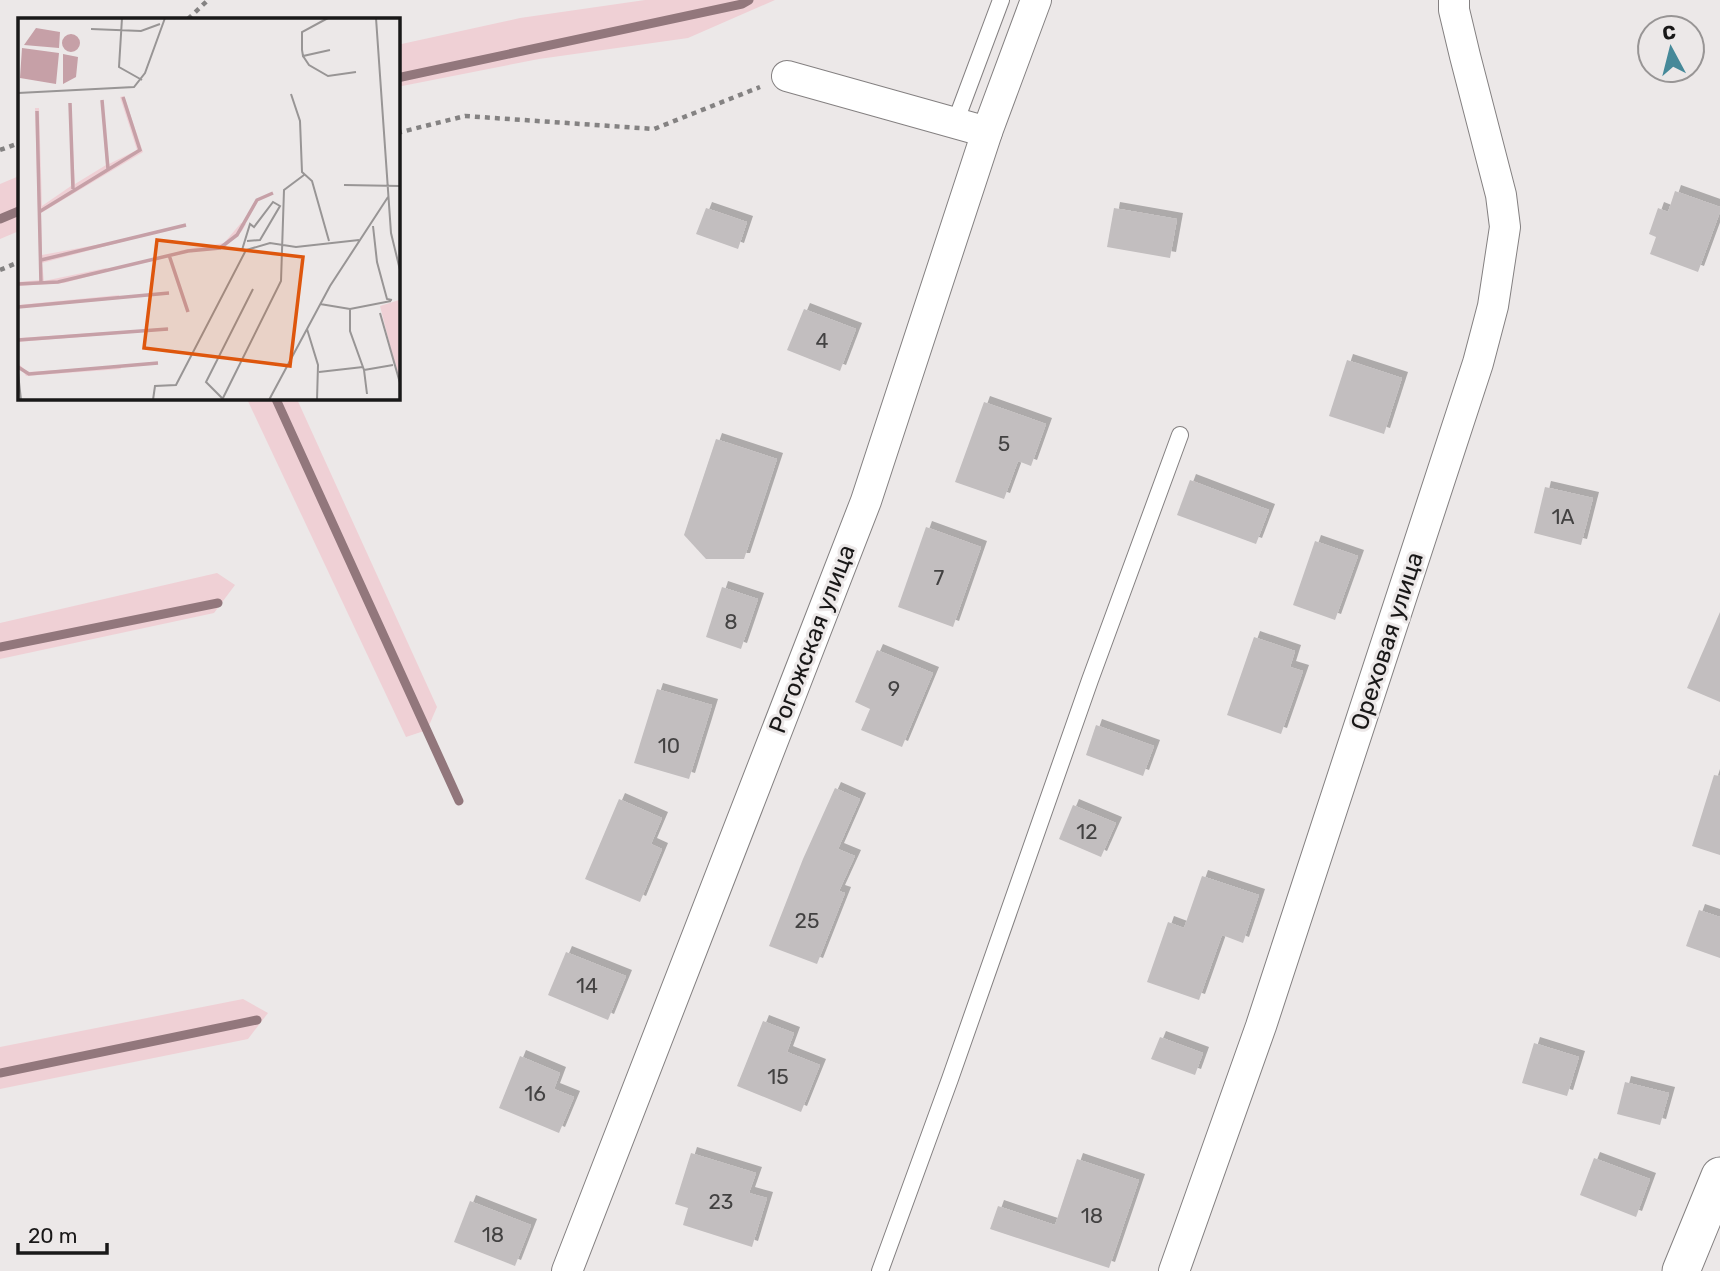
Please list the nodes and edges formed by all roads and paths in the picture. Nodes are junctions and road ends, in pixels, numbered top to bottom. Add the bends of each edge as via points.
1 (208, 0) edge
2 (1001, 0) edge
3 (1036, 0) edge
4 (1454, 0) edge
5 (189, 18) edge
6 (787, 76) joint
7 (955, 123) junction
8 (987, 132) junction
9 (399, 133) edge
10 (18, 143) edge
11 (0, 150) edge
12 (18, 262) edge
13 (0, 270) edge
14 (1180, 435) dead end
15 (1720, 1176) edge
16 (567, 1271) edge
17 (880, 1271) edge
18 (1174, 1271) edge
19 (1681, 1271) edge

1 - 5 path
2 - 7 lane
3 - 8 street, Рогожская улица
4 - 18 street, Ореховая улица via 1501,195 1505,227 1493,306 1261,1026
6 - 7 street
6 - 9 path via 654,129 465,116
7 - 8 street
8 - 16 street, Рогожская улица via 866,501
10 - 11 path
12 - 13 path
14 - 17 lane
15 - 19 street

